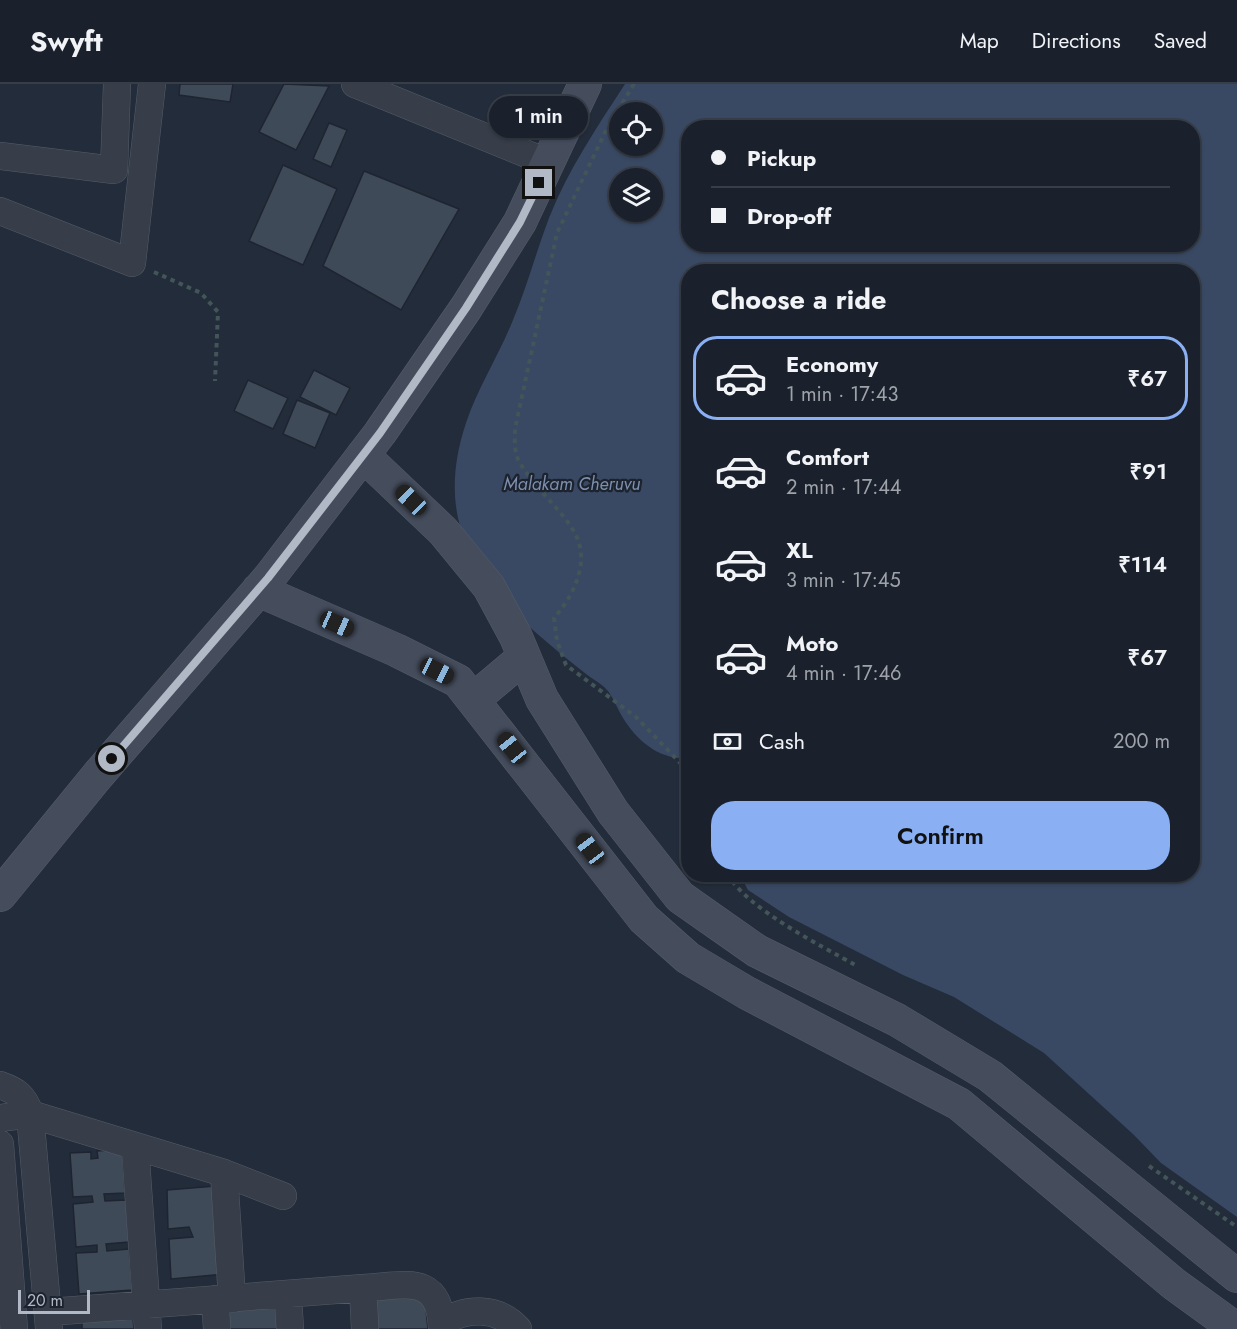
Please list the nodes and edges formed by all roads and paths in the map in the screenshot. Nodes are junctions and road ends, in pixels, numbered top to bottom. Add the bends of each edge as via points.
1 (117, 84) edge
2 (152, 84) edge
3 (355, 84) edge
4 (585, 84) edge
5 (634, 84) edge
6 (0, 156) edge
7 (549, 163) junction
8 (0, 211) edge
9 (132, 263) junction
10 (215, 381) dead end
11 (363, 455) junction
12 (258, 590) junction
13 (524, 657) junction
14 (473, 700) junction
15 (681, 764) edge
16 (0, 895) edge
17 (680, 897) junction
18 (644, 919) junction
19 (0, 1086) edge
20 (30, 1114) junction
21 (0, 1118) edge
22 (0, 1144) edge
23 (135, 1146) junction
24 (224, 1173) junction
25 (283, 1196) dead end
26 (5, 1256) edge
27 (1237, 1276) edge
28 (363, 1288) junction
29 (288, 1296) junction
30 (223, 1299) junction
31 (147, 1317) edge
32 (49, 1320) edge
33 (442, 1326) edge
34 (14, 1329) edge
35 (217, 1329) edge
36 (290, 1329) edge
37 (366, 1329) edge
38 (518, 1329) edge
39 (1236, 1329) edge

1 - 6 street via 114,170
2 - 9 street
3 - 7 street
4 - 7 street
5 - 15 path via 609,124 557,233 519,407 515,445 525,469 574,531 582,555 577,582 554,618 566,665 636,717
7 - 11 street via 520,222 466,308
8 - 9 street
9 - 10 path via 201,293 218,312
11 - 12 street
11 - 13 street via 443,531 489,587
12 - 14 street via 458,681
12 - 16 street
13 - 14 street
13 - 17 street via 542,699 613,812
14 - 18 street
17 - 18 street
17 - 27 street via 757,951 897,1020 990,1076
18 - 39 street via 688,958 747,993 959,1104 1174,1284
19 - 20 street via 15,1090 25,1100
20 - 21 street
20 - 23 street
20 - 32 street
22 - 26 street
23 - 24 street
23 - 31 street
24 - 25 street
24 - 30 street
26 - 34 street
28 - 29 street
28 - 33 street via 425,1287 437,1302
28 - 37 street
29 - 30 street
29 - 36 street
30 - 31 street
30 - 35 street
31 - 32 street
33 - 38 street via 453,1314 484,1311 512,1322

